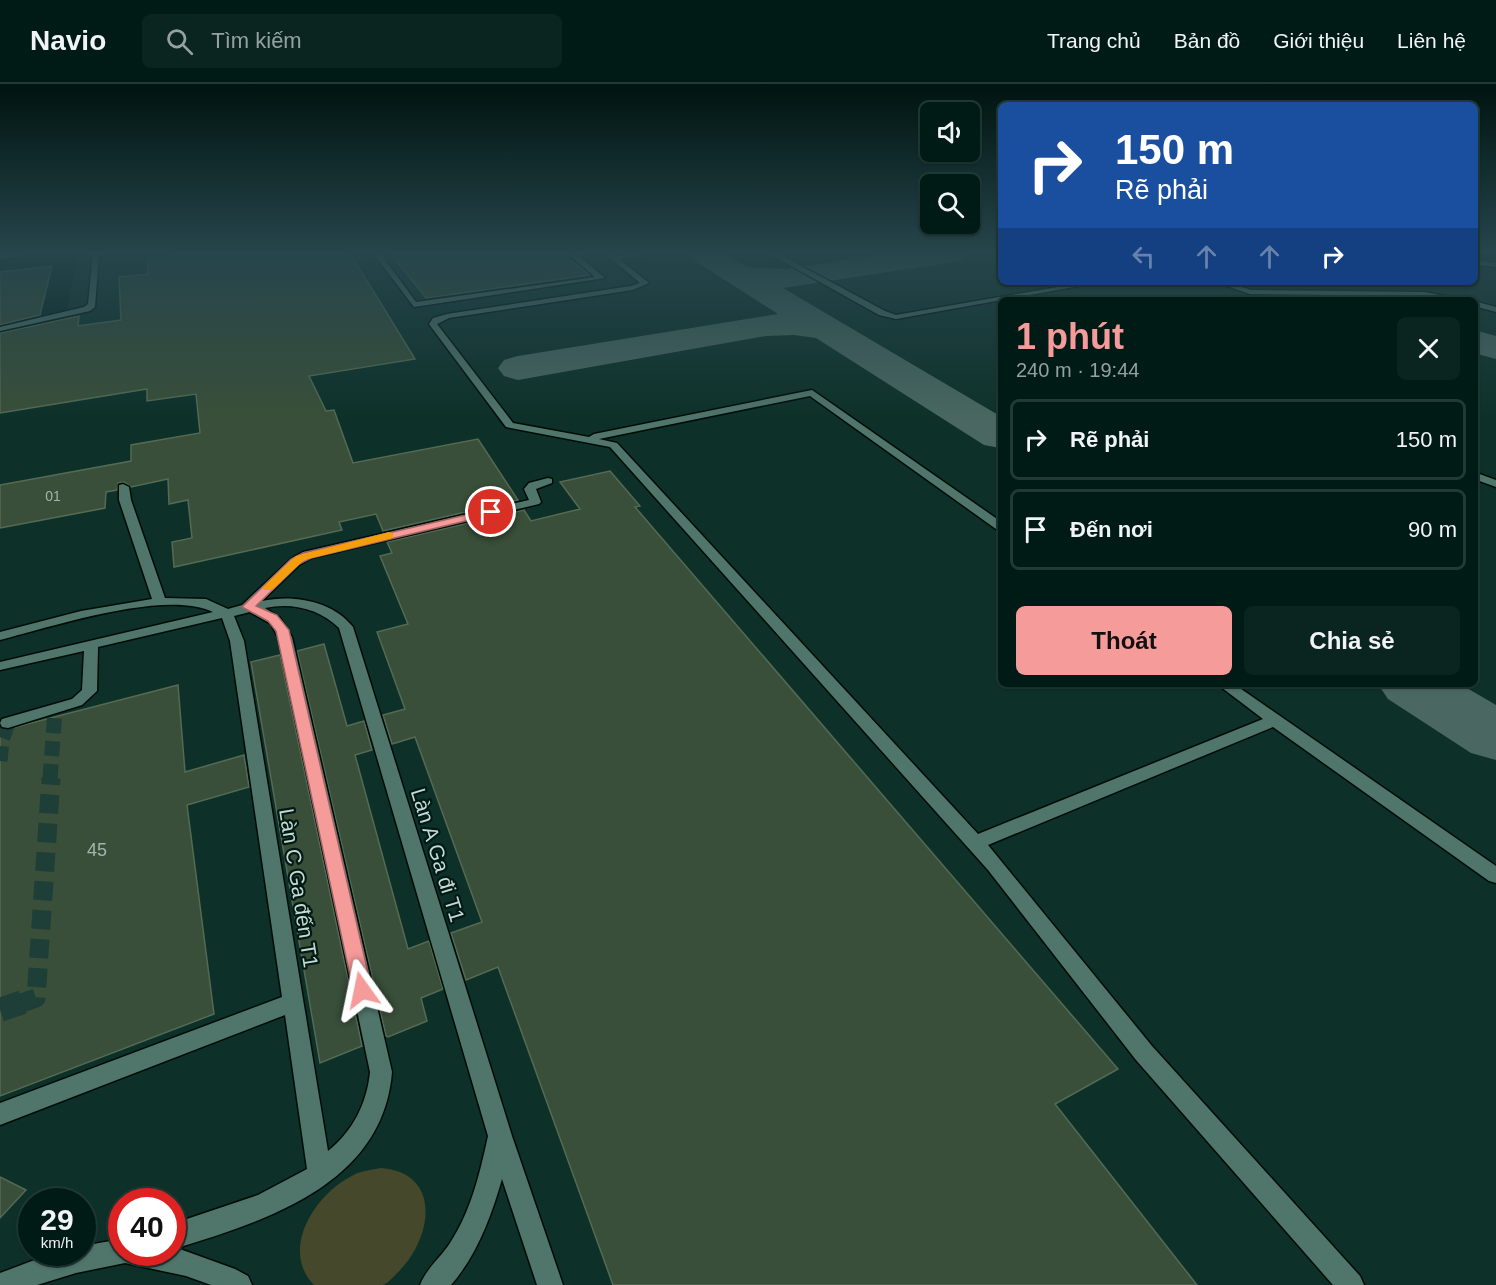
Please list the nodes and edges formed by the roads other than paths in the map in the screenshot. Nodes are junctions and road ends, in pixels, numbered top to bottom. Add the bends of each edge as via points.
1 (85, 309) edge
2 (493, 309) edge
3 (878, 309) edge
4 (948, 309) edge
5 (0, 329) edge
6 (585, 439) junction
7 (1478, 477) edge
8 (548, 481) dead end
9 (1496, 484) edge
10 (123, 487) dead end
11 (998, 525) edge
12 (159, 601) junction
13 (248, 607) junction
14 (224, 612) junction
15 (0, 636) edge
16 (91, 644) junction
17 (0, 666) edge
18 (1228, 687) edge
19 (1275, 720) junction
20 (8, 723) dead end
21 (975, 843) junction
22 (1496, 876) edge
23 (294, 1002) junction
24 (0, 1114) edge
25 (500, 1136) junction
26 (320, 1174) junction
27 (186, 1232) edge
28 (108, 1254) edge
29 (186, 1264) edge
30 (3, 1285) edge
31 (238, 1285) edge
32 (433, 1285) edge
33 (550, 1285) edge
34 (1351, 1285) edge

1 - 5 street
2 - 6 street via 447,316 433,324 510,425
3 - 4 street via 891,316
6 - 11 street via 813,393
6 - 21 street via 613,445
7 - 9 street
8 - 13 street via 530,489 534,502 300,558
10 - 12 street
12 - 14 street via 200,602
12 - 15 street
13 - 14 street
13 - 25 street, Làn A Ga đi T1 via 286,602 312,606 330,612 346,627
13 - 26 street via 273,618 285,637 381,1072 378,1098 365,1126
14 - 16 street
14 - 23 street, Làn C Ga đến T1 via 237,641
16 - 17 street
16 - 20 street via 88,691 77,702
18 - 19 street
19 - 21 street
19 - 22 street
21 - 34 street via 1144,1053
23 - 24 street
23 - 26 street, Làn C Ga đến T1
25 - 32 street via 471,1235
25 - 33 street, Làn A Ga đi T1
26 - 27 street via 269,1205
28 - 30 street via 58,1264
29 - 31 street

